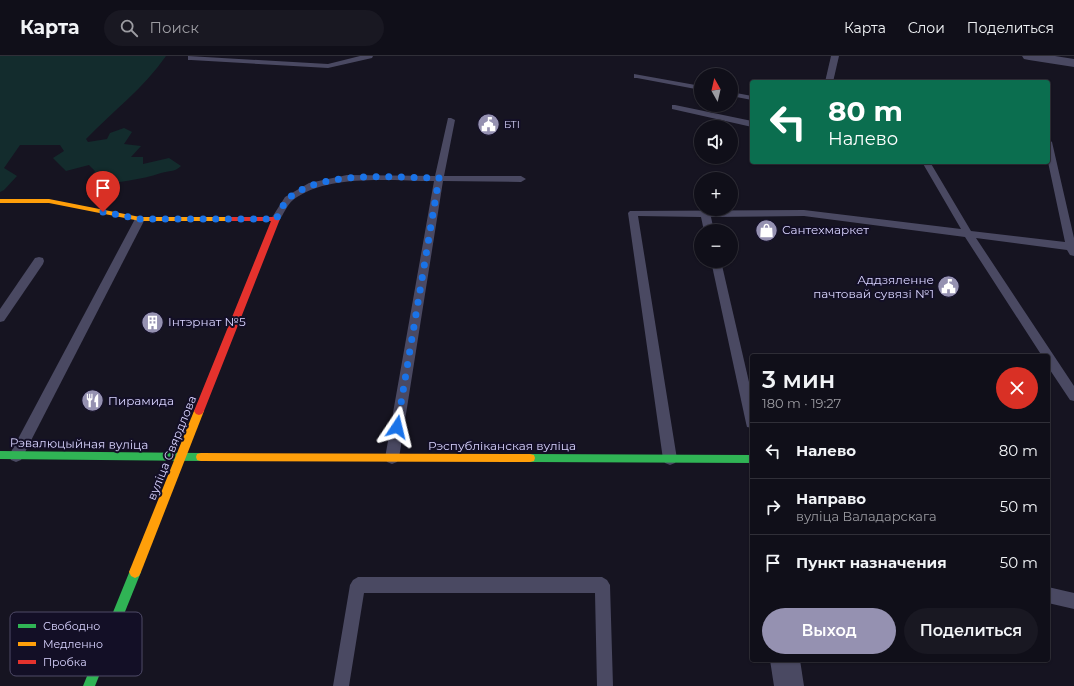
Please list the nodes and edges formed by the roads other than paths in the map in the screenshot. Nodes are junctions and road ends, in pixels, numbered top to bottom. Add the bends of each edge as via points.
1 (369, 56) edge
2 (835, 56) edge
3 (1029, 56) edge
4 (191, 58) dead end
5 (1074, 63) edge
6 (637, 76) dead end
7 (829, 80) edge
8 (694, 87) edge
9 (738, 95) edge
10 (750, 98) edge
11 (675, 107) dead end
12 (451, 120) dead end
13 (750, 124) edge
14 (1050, 151) edge
15 (927, 164) edge
16 (439, 178) junction
17 (521, 179) dead end
18 (0, 201) edge
19 (694, 214) edge
20 (738, 214) edge
21 (140, 219) junction
22 (276, 219) junction
23 (969, 235) junction
24 (1073, 249) edge
25 (39, 261) dead end
26 (718, 268) edge
27 (0, 318) edge
28 (1047, 354) edge
29 (1050, 359) edge
30 (1074, 396) edge
31 (750, 414) edge
32 (0, 455) edge
33 (16, 456) junction
34 (181, 457) junction
35 (392, 458) junction
36 (670, 459) junction
37 (750, 459) edge
38 (1050, 595) edge
39 (1074, 601) edge
40 (119, 612) edge
41 (785, 662) edge
42 (93, 676) edge
43 (89, 686) edge
44 (341, 686) edge
45 (605, 686) edge
46 (789, 686) edge

1 - 4 lane via 328,66
2 - 7 lane
3 - 5 street
6 - 8 lane
9 - 10 lane
11 - 13 lane
12 - 16 lane
14 - 24 lane
15 - 23 lane
16 - 17 lane
16 - 22 lane via 347,178 312,185 288,199
16 - 35 lane
18 - 21 street via 49,201
19 - 36 lane via 633,213
20 - 23 lane via 804,213
21 - 22 street
21 - 33 lane
22 - 34 street, вуліца Свярдлова
23 - 24 lane
23 - 28 lane
25 - 27 lane
26 - 31 lane
29 - 30 lane
32 - 33 street, Рэвалюцыйная вуліца
33 - 34 street, Рэвалюцыйная вуліца
34 - 35 street, Рэспубліканская вуліца
34 - 40 street, вуліца Свярдлова
35 - 36 street, Рэспубліканская вуліца
36 - 37 street, Рэспубліканская вуліца
38 - 39 lane
41 - 46 street
42 - 43 street, вуліца Свярдлова
44 - 45 lane via 358,585 602,585

